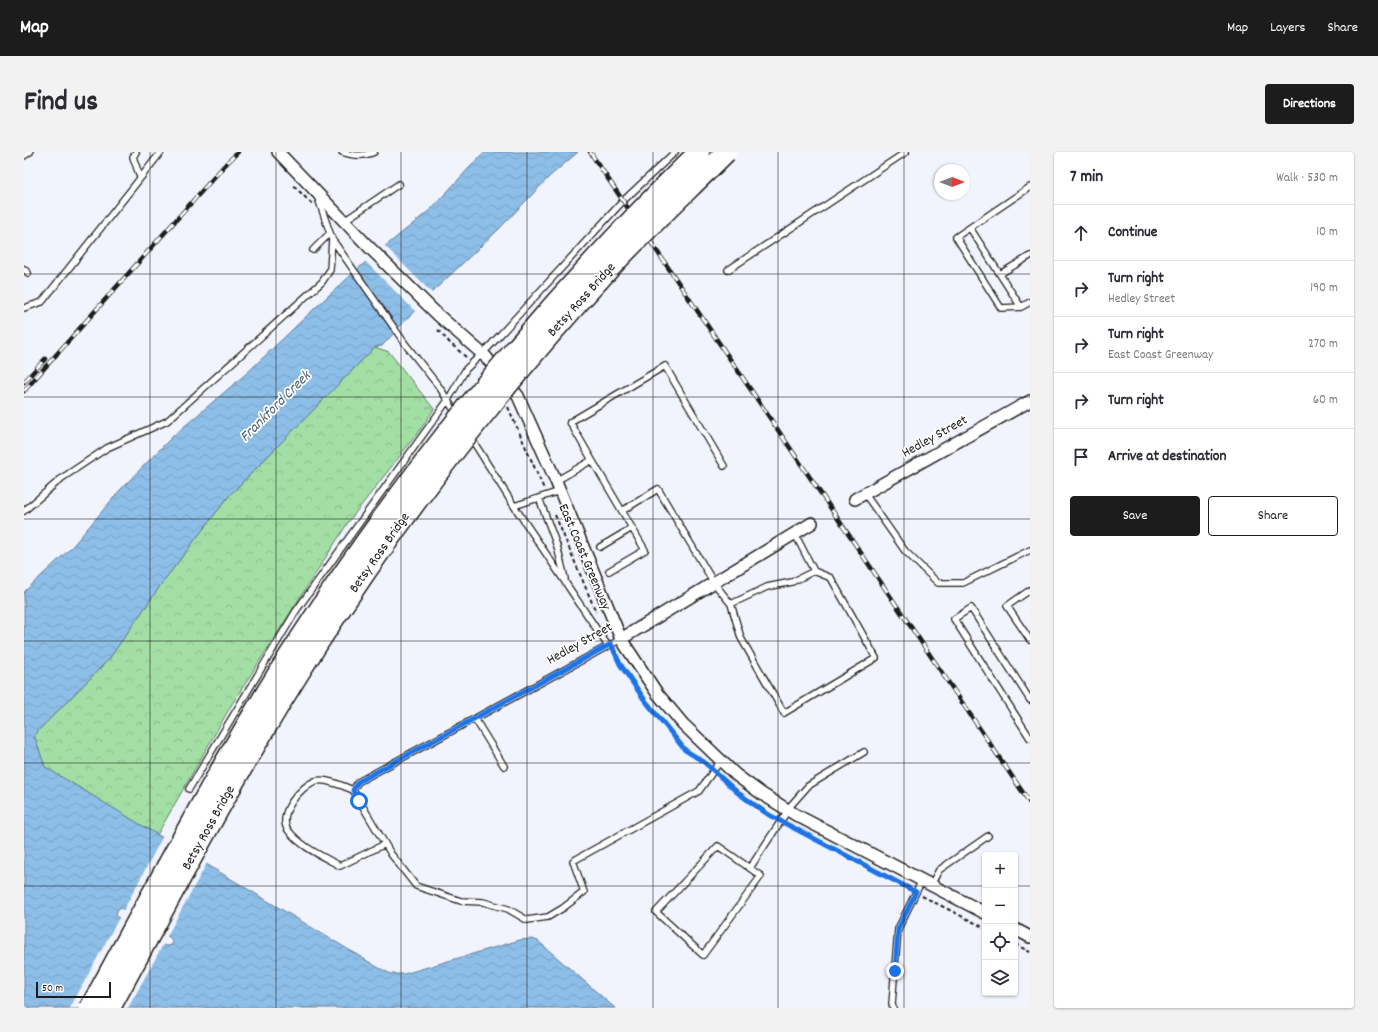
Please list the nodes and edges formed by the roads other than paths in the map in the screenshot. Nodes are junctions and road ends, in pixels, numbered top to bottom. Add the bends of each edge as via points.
1 (30, 152) edge
2 (136, 152) edge
3 (161, 152) edge
4 (278, 152) edge
5 (342, 152) edge
6 (374, 152) edge
7 (675, 152) edge
8 (698, 152) edge
9 (726, 152) edge
10 (906, 152) edge
11 (24, 156) edge
12 (140, 177) junction
13 (398, 184) dead end
14 (1030, 187) edge
15 (316, 192) junction
16 (344, 221) junction
17 (970, 228) junction
18 (331, 236) junction
19 (313, 250) dead end
20 (1030, 256) edge
21 (728, 270) dead end
22 (1000, 274) junction
23 (1030, 302) edge
24 (1021, 307) junction
25 (24, 308) edge
26 (482, 354) junction
27 (448, 400) junction
28 (1030, 401) edge
29 (592, 460) junction
30 (724, 466) dead end
31 (558, 486) junction
32 (860, 496) joint
33 (539, 498) junction
34 (514, 506) junction
35 (24, 511) edge
36 (622, 511) junction
37 (812, 523) dead end
38 (632, 528) junction
39 (795, 534) junction
40 (600, 547) dead end
41 (1030, 550) edge
42 (609, 571) dead end
43 (814, 571) junction
44 (714, 583) junction
45 (566, 584) junction
46 (1030, 590) edge
47 (731, 604) junction
48 (1030, 640) edge
49 (613, 643) junction
50 (1030, 700) edge
51 (475, 719) junction
52 (1028, 729) edge
53 (1030, 738) edge
54 (864, 752) dead end
55 (721, 760) junction
56 (504, 766) dead end
57 (189, 789) dead end
58 (353, 790) junction
59 (788, 810) junction
60 (988, 836) dead end
61 (385, 844) junction
62 (750, 868) junction
63 (926, 883) junction
64 (982, 911) edge
65 (1018, 931) edge
66 (1030, 937) edge
67 (90, 1008) edge
68 (110, 1008) edge
69 (893, 1008) edge

1 - 11 lane
2 - 12 lane via 133,157
3 - 12 lane
4 - 15 street
5 - 6 lane via 351,156
7 - 26 lane via 623,201
8 - 67 highway, Betsy Ross Bridge, bridge via 597,256 528,334 453,425 360,549 244,729
9 - 68 highway, Betsy Ross Bridge, bridge via 612,266 538,349 463,441 388,540 318,643 260,738
10 - 21 lane
12 - 25 lane via 42,302
13 - 16 lane
14 - 17 lane
15 - 16 street
15 - 18 lane
16 - 26 street via 438,316
17 - 22 lane
17 - 24 lane via 956,238 1001,308
18 - 19 lane
18 - 27 lane via 406,345
18 - 35 lane via 330,270 322,282 167,421 107,448 62,478
20 - 22 lane
22 - 24 lane
23 - 24 lane
26 - 27 lane via 466,369
26 - 31 street via 518,396
27 - 34 lane
27 - 57 lane via 296,611
28 - 32 street, Hedley Street
29 - 30 lane via 570,422 665,366
29 - 31 lane
29 - 36 lane
31 - 33 lane
31 - 49 street
32 - 41 lane via 905,551 938,583 963,583
33 - 34 lane
33 - 45 lane via 557,546
34 - 45 lane
36 - 38 lane
36 - 44 lane via 658,489
37 - 39 street, Hedley Street
38 - 40 lane
38 - 42 lane via 645,550
39 - 43 lane
39 - 44 street, Hedley Street
43 - 47 lane via 792,582 767,587
43 - 47 lane via 831,578 876,658 784,713 741,638
44 - 47 lane
44 - 49 street, Hedley Street
45 - 49 lane
46 - 48 lane via 1007,606
49 - 51 lane, Hedley Street
49 - 55 street via 683,724
50 - 52 lane via 971,608 954,619
51 - 56 lane
51 - 58 lane, Hedley Street via 358,782
52 - 53 lane
54 - 59 lane via 808,786
55 - 59 street via 736,775
55 - 61 lane via 699,791 573,861 584,892 548,917 527,920 508,910 483,902 461,901 416,886
58 - 61 lane
58 - 61 lane via 334,782 315,781 296,794 285,814 287,829 307,848 340,866
59 - 62 lane
59 - 63 street
60 - 63 lane via 939,870
62 - 62 lane via 718,846 656,912 703,954 761,876
63 - 64 street
63 - 69 lane via 916,892 898,929
65 - 66 street

